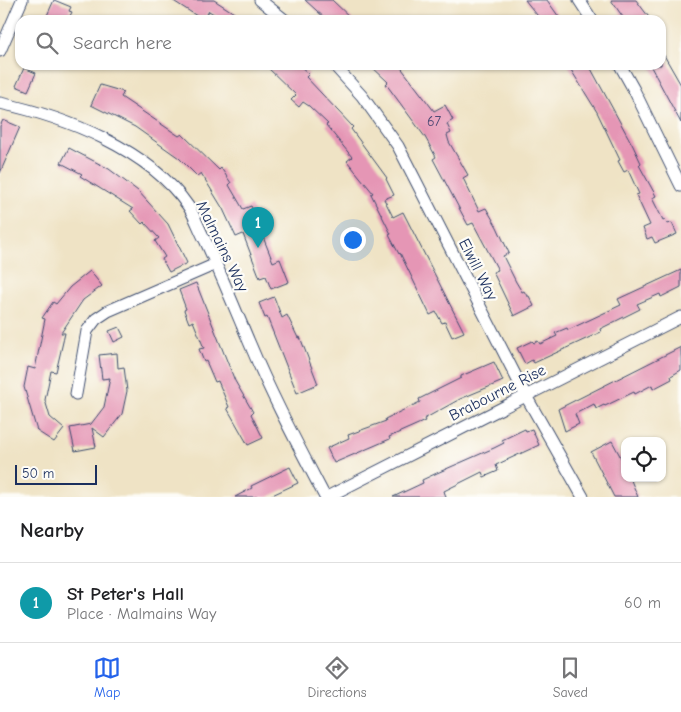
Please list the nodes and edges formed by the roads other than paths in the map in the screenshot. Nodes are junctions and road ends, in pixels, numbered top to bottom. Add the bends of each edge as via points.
1 (22, 0) edge
2 (260, 0) edge
3 (579, 0) edge
4 (16, 15) edge
5 (279, 15) edge
6 (589, 15) edge
7 (15, 16) edge
8 (0, 51) edge
9 (339, 70) edge
10 (623, 70) edge
11 (0, 103) edge
12 (681, 186) edge
13 (216, 264) junction
14 (681, 317) edge
15 (76, 394) dead end
16 (526, 396) junction
17 (326, 497) edge
18 (583, 497) edge

1 - 4 street
2 - 5 street
3 - 6 street
7 - 8 street
9 - 16 street, Elwill Way via 398,146
10 - 12 street
11 - 13 street, Malmains Way via 35,110 77,126 122,148 159,174 188,206
13 - 15 street via 96,319 86,331
13 - 17 street, Malmains Way via 270,391
14 - 16 street, Brabourne Rise
16 - 17 street, Brabourne Rise
16 - 18 street, Elwill Way

